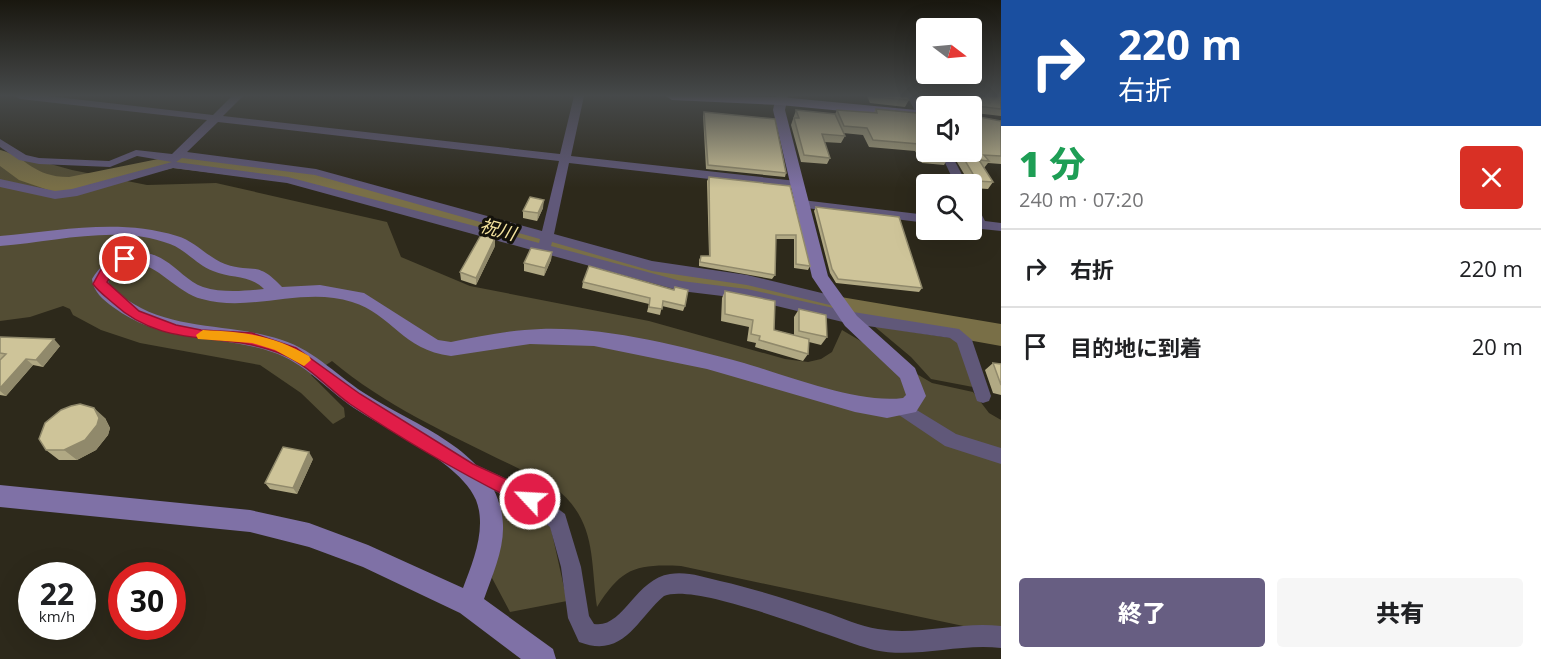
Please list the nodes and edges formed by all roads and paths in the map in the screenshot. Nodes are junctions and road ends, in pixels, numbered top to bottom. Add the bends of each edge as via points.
1 (207, 127) edge
2 (290, 127) edge
3 (572, 127) edge
4 (783, 127) edge
5 (0, 142) edge
6 (564, 159) junction
7 (175, 160) junction
8 (0, 183) edge
9 (797, 185) junction
10 (802, 204) junction
11 (916, 218) edge
12 (982, 225) edge
13 (1001, 227) edge
14 (547, 236) junction
15 (0, 241) edge
16 (543, 251) junction
17 (277, 294) junction
18 (840, 308) junction
19 (983, 396) dead end
20 (902, 408) junction
21 (1001, 456) edge
22 (467, 469) junction
23 (0, 496) edge
24 (470, 604) junction
25 (1001, 637) edge
26 (543, 659) edge

1 - 7 street
2 - 6 street
3 - 6 street
4 - 9 street
5 - 7 street via 23,158 39,161 110,164 136,153
6 - 9 street
6 - 14 street
7 - 8 street via 73,193 55,195
7 - 14 street via 316,172
7 - 16 street via 307,184
9 - 10 street
10 - 11 street
10 - 18 street via 817,266
12 - 13 street
14 - 16 street
14 - 18 street via 652,266 747,280
15 - 17 street via 117,231 159,234 194,249 217,267 263,276
16 - 18 street via 681,286
17 - 20 street via 338,292 361,298 381,308 420,341 438,348 451,350 554,336 602,340 647,347 855,403
17 - 22 street via 201,294 155,261 138,258 114,264 100,279 105,291 126,310 152,324 201,335 252,338 291,351 355,399
18 - 19 street via 954,333 964,340
18 - 20 street via 912,381 915,400
20 - 21 street via 951,440
22 - 24 street via 484,488 493,525 489,552
22 - 25 street via 530,499 558,521 579,618 587,634 599,638 617,633 652,589 671,583 708,588 876,640 905,644 984,635
23 - 24 street via 250,521 368,557
24 - 26 street

